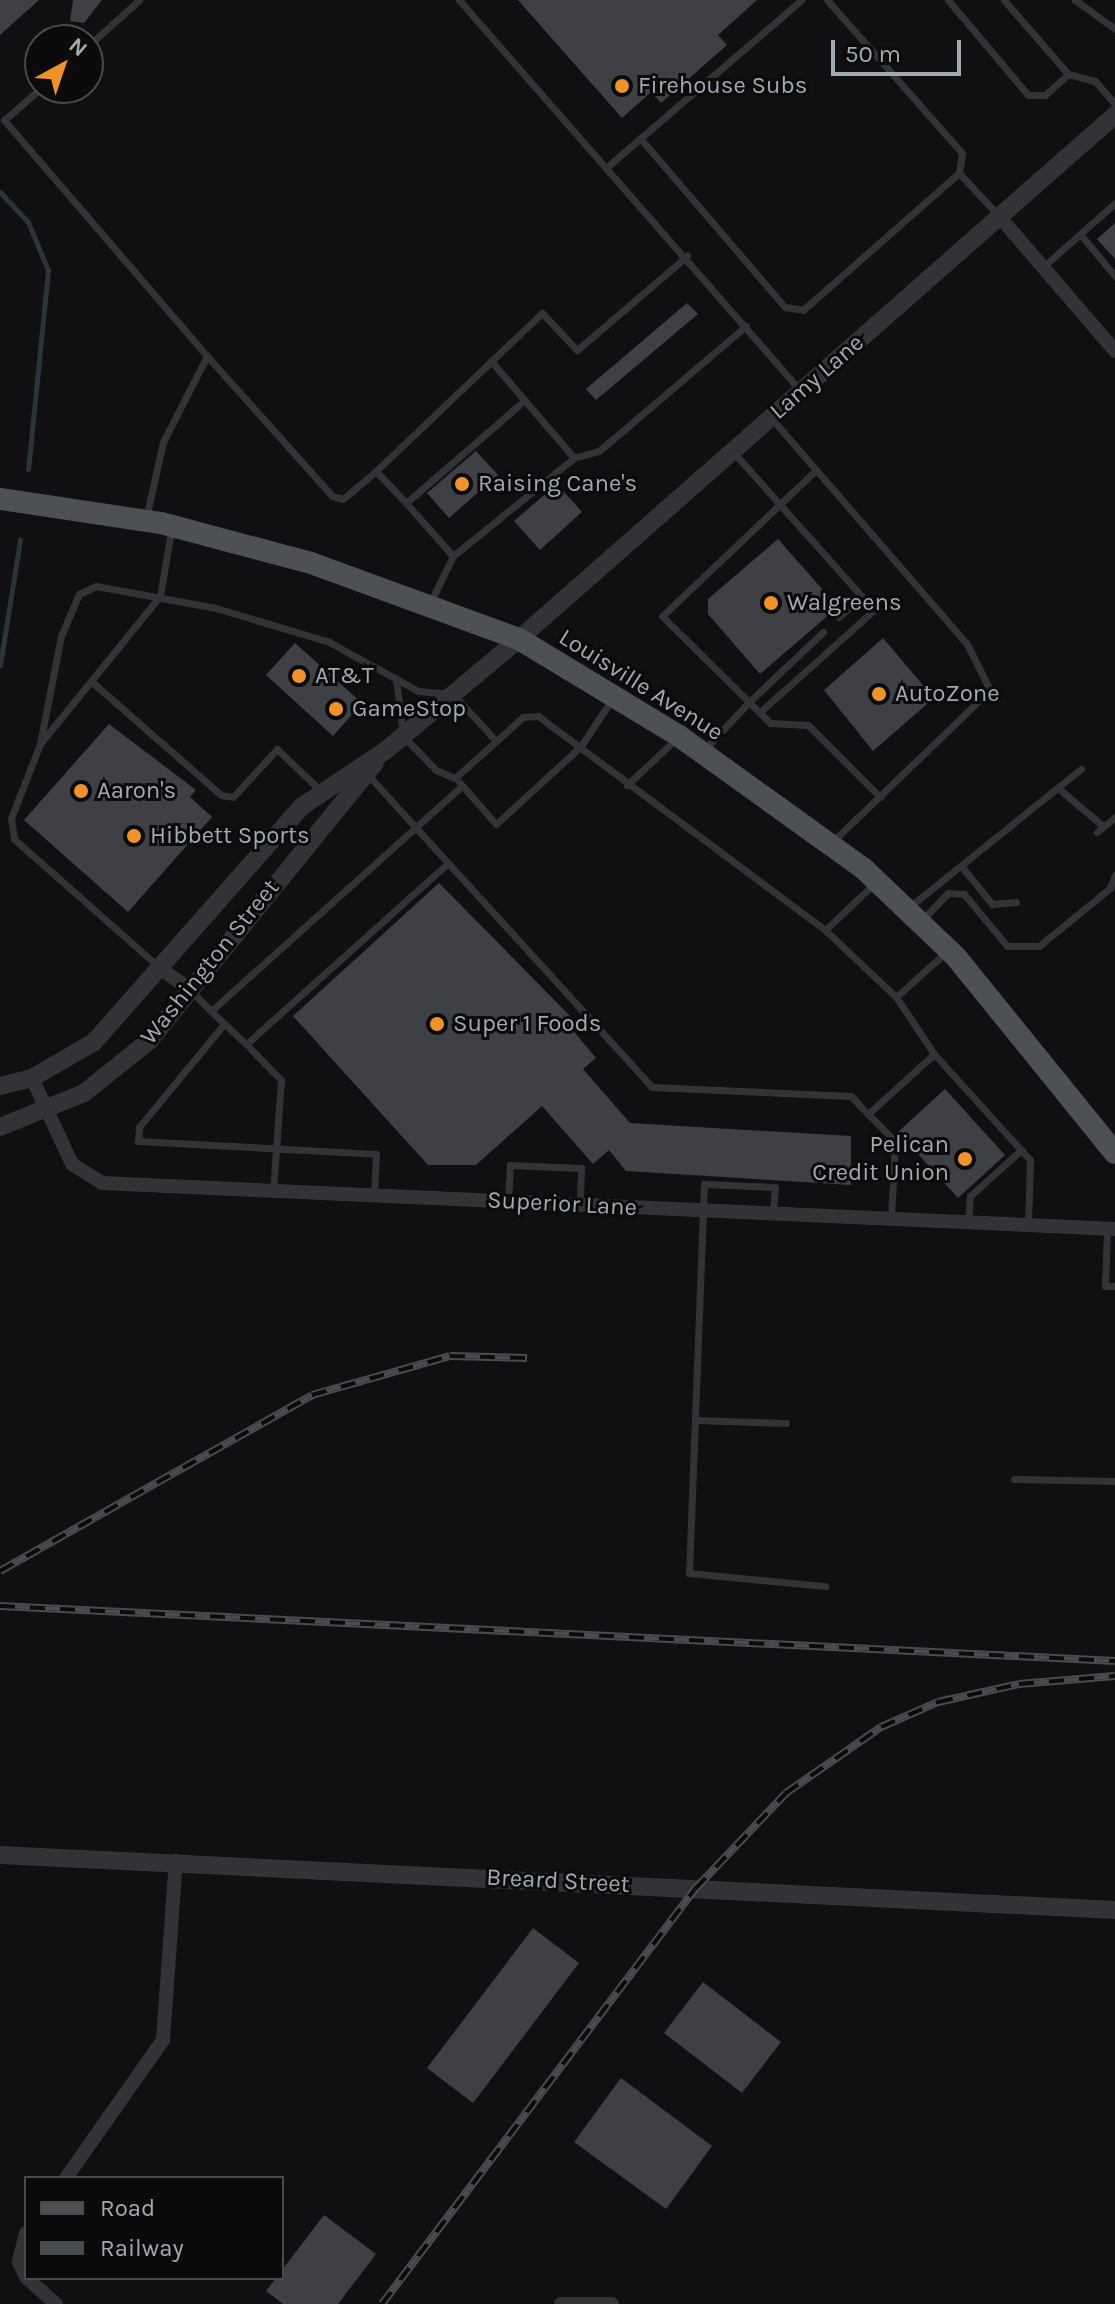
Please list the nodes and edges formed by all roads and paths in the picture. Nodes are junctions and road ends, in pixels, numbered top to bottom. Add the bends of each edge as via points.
1 (139, 0) edge
2 (459, 0) edge
3 (801, 0) edge
4 (827, 0) edge
5 (948, 0) edge
6 (1004, 0) edge
7 (1075, 0) edge
8 (1115, 29) edge
9 (104, 32) edge
10 (1068, 74) junction
11 (24, 101) edge
12 (1115, 104) edge
13 (1115, 115) edge
14 (2, 118) edge
15 (640, 138) junction
16 (607, 167) junction
17 (959, 173) junction
18 (1115, 203) edge
19 (999, 216) junction
20 (1080, 234) junction
21 (687, 256) junction
22 (1043, 267) junction
23 (1115, 276) edge
24 (746, 326) junction
25 (1115, 351) edge
26 (207, 356) junction
27 (491, 361) junction
28 (801, 391) junction
29 (525, 400) junction
30 (771, 417) junction
31 (732, 451) junction
32 (574, 458) junction
33 (816, 470) junction
34 (376, 471) junction
35 (0, 499) edge
36 (406, 503) junction
37 (781, 504) junction
38 (145, 521) junction
39 (172, 526) junction
40 (453, 556) junction
41 (160, 596) junction
42 (862, 596) junction
43 (430, 603) junction
44 (839, 617) dead end
45 (823, 632) dead end
46 (519, 639) junction
47 (396, 679) junction
48 (92, 682) junction
49 (453, 694) junction
50 (614, 697) junction
51 (749, 702) junction
52 (759, 713) junction
53 (523, 717) junction
54 (530, 726) dead end
55 (510, 729) junction
56 (403, 736) junction
57 (679, 736) junction
58 (518, 737) dead end
59 (496, 741) junction
60 (40, 744) junction
61 (581, 746) junction
62 (385, 751) junction
63 (702, 752) junction
64 (556, 753) dead end
65 (480, 756) junction
66 (564, 762) junction
67 (488, 764) dead end
68 (470, 765) junction
69 (543, 765) dead end
70 (1081, 769) dead end
71 (367, 774) junction
72 (477, 774) dead end
73 (551, 774) junction
74 (455, 778) junction
75 (627, 785) junction
76 (462, 786) junction
77 (1058, 788) junction
78 (322, 792) junction
79 (513, 792) dead end
80 (880, 797) junction
81 (521, 801) junction
82 (503, 802) dead end
83 (511, 810) junction
84 (1115, 817) edge
85 (416, 828) junction
86 (830, 844) junction
87 (448, 863) junction
88 (962, 867) junction
89 (1115, 875) edge
90 (877, 881) junction
91 (1113, 887) edge
92 (1016, 902) dead end
93 (913, 916) junction
94 (825, 930) junction
95 (948, 950) junction
96 (161, 969) junction
97 (188, 988) junction
98 (896, 997) junction
99 (211, 1011) junction
100 (224, 1024) junction
101 (246, 1044) junction
102 (934, 1054) junction
103 (32, 1078) junction
104 (0, 1086) edge
105 (49, 1112) junction
106 (868, 1114) junction
107 (0, 1127) edge
108 (275, 1149) junction
109 (1021, 1150) junction
110 (1115, 1153) edge
111 (273, 1191) junction
112 (374, 1195) junction
113 (508, 1202) junction
114 (580, 1205) junction
115 (702, 1210) junction
116 (773, 1214) junction
117 (891, 1219) junction
118 (968, 1223) junction
119 (1028, 1225) junction
120 (1111, 1229) edge
121 (1115, 1286) edge
122 (695, 1420) junction
123 (786, 1423) dead end
124 (1014, 1479) dead end
125 (1115, 1481) edge
126 (825, 1586) dead end
127 (0, 1855) edge
128 (176, 1860) junction
129 (1115, 1910) edge
130 (67, 2176) edge
131 (24, 2241) edge
132 (24, 2273) edge
133 (29, 2280) edge
134 (563, 2302) edge
135 (56, 2304) edge
136 (612, 2304) edge

1 - 9 lane
2 - 16 lane
3 - 15 lane
4 - 17 lane via 962,153
5 - 10 lane via 1028,95 1045,95
6 - 10 lane
7 - 8 lane
10 - 12 lane via 1095,81
11 - 14 lane
13 - 19 street, Lamy Lane
14 - 26 lane
15 - 16 lane
15 - 17 lane via 785,307 803,310
16 - 21 lane
17 - 19 lane
18 - 20 lane
19 - 22 street
19 - 28 street, Lamy Lane
20 - 22 lane
20 - 23 lane
21 - 24 lane
21 - 27 lane via 577,350 542,313
22 - 25 street
24 - 28 lane
24 - 32 lane via 599,451
26 - 34 lane via 332,496 343,499
26 - 38 lane via 163,442
27 - 29 lane
27 - 34 lane
28 - 30 street, Lamy Lane
29 - 32 lane
29 - 36 lane
30 - 31 street, Lamy Lane
30 - 33 lane
31 - 37 lane
31 - 46 street, Lamy Lane
32 - 40 lane
33 - 37 lane
33 - 80 lane via 987,673 984,701
34 - 36 lane
35 - 38 main road, Louisville Avenue
36 - 40 lane
37 - 42 lane
37 - 51 lane via 662,616
38 - 39 main road, Louisville Avenue
39 - 41 lane
39 - 43 main road, Louisville Avenue
40 - 43 lane
41 - 47 lane via 329,642
41 - 48 lane
41 - 60 lane via 96,586 79,594 61,636
42 - 44 lane
42 - 52 lane via 874,610
43 - 46 main road, Louisville Avenue
45 - 51 lane
46 - 49 street, Washington Street
46 - 50 main road, Louisville Avenue
47 - 49 lane
47 - 56 lane
48 - 60 lane
48 - 78 lane via 221,795 233,797 277,749
49 - 56 street, Washington Street
49 - 59 lane
50 - 57 main road, Louisville Avenue
50 - 61 lane
51 - 52 lane
51 - 63 lane
52 - 80 lane via 770,723 808,725
53 - 54 lane
53 - 55 lane
53 - 61 lane via 538,716
55 - 58 lane
55 - 59 lane
56 - 62 street, Washington Street
56 - 74 lane via 436,770
57 - 63 main road, Louisville Avenue
57 - 75 lane
59 - 65 lane
60 - 96 lane via 11,818 14,839
61 - 66 lane
61 - 75 lane
62 - 71 street, Washington Street
62 - 78 street, Washington Street
63 - 86 main road, Louisville Avenue
64 - 66 lane
65 - 67 lane
65 - 68 lane
66 - 73 lane
68 - 72 lane
68 - 74 lane
69 - 73 lane
70 - 77 lane
71 - 85 lane
71 - 97 street, Washington Street
73 - 81 lane
74 - 76 lane
75 - 94 lane
76 - 83 lane via 496,824
76 - 85 lane
77 - 84 lane via 1100,829
77 - 88 lane
78 - 96 street, Washington Street via 290,819
79 - 81 lane
80 - 86 lane
81 - 83 lane
82 - 83 lane
85 - 87 lane
85 - 99 lane
86 - 90 main road, Louisville Avenue
87 - 101 lane
87 - 106 lane via 652,1087 851,1096
88 - 92 lane via 992,904
88 - 93 lane
89 - 91 lane
90 - 93 main road, Louisville Avenue
90 - 94 lane
91 - 93 lane via 1039,946 1007,946 964,894 948,893
93 - 95 main road, Louisville Avenue
94 - 98 lane
95 - 98 lane
95 - 110 main road, Louisville Avenue
96 - 97 street
96 - 103 street, Washington Street via 94,1042
97 - 99 lane
97 - 105 street, Washington Street via 117,1071
98 - 102 lane
99 - 100 lane
100 - 101 lane
100 - 108 lane via 139,1127 138,1141
101 - 108 lane via 281,1080
102 - 106 lane
102 - 109 lane
103 - 104 street, Washington Street
103 - 105 street, Superior Lane
105 - 107 street, Washington Street
105 - 111 street, Superior Lane via 72,1164 102,1183
106 - 117 lane via 895,1141
108 - 111 lane
108 - 112 lane via 376,1154
109 - 118 lane via 970,1196
109 - 119 lane via 1030,1160
111 - 112 street, Superior Lane
112 - 113 street, Superior Lane
113 - 114 street, Superior Lane
113 - 114 lane via 510,1165 581,1168
114 - 115 street, Superior Lane
115 - 116 street, Superior Lane
115 - 116 lane via 704,1184 775,1187
115 - 122 lane
116 - 117 street, Superior Lane
117 - 118 street, Superior Lane
118 - 119 street, Superior Lane
119 - 120 street, Superior Lane
120 - 121 lane via 1105,1286
122 - 123 lane
122 - 126 lane via 689,1573
124 - 125 lane
127 - 128 street, Breard Street
128 - 129 street, Breard Street
128 - 130 street via 163,2040
131 - 132 street via 19,2262
133 - 135 street
134 - 136 street

